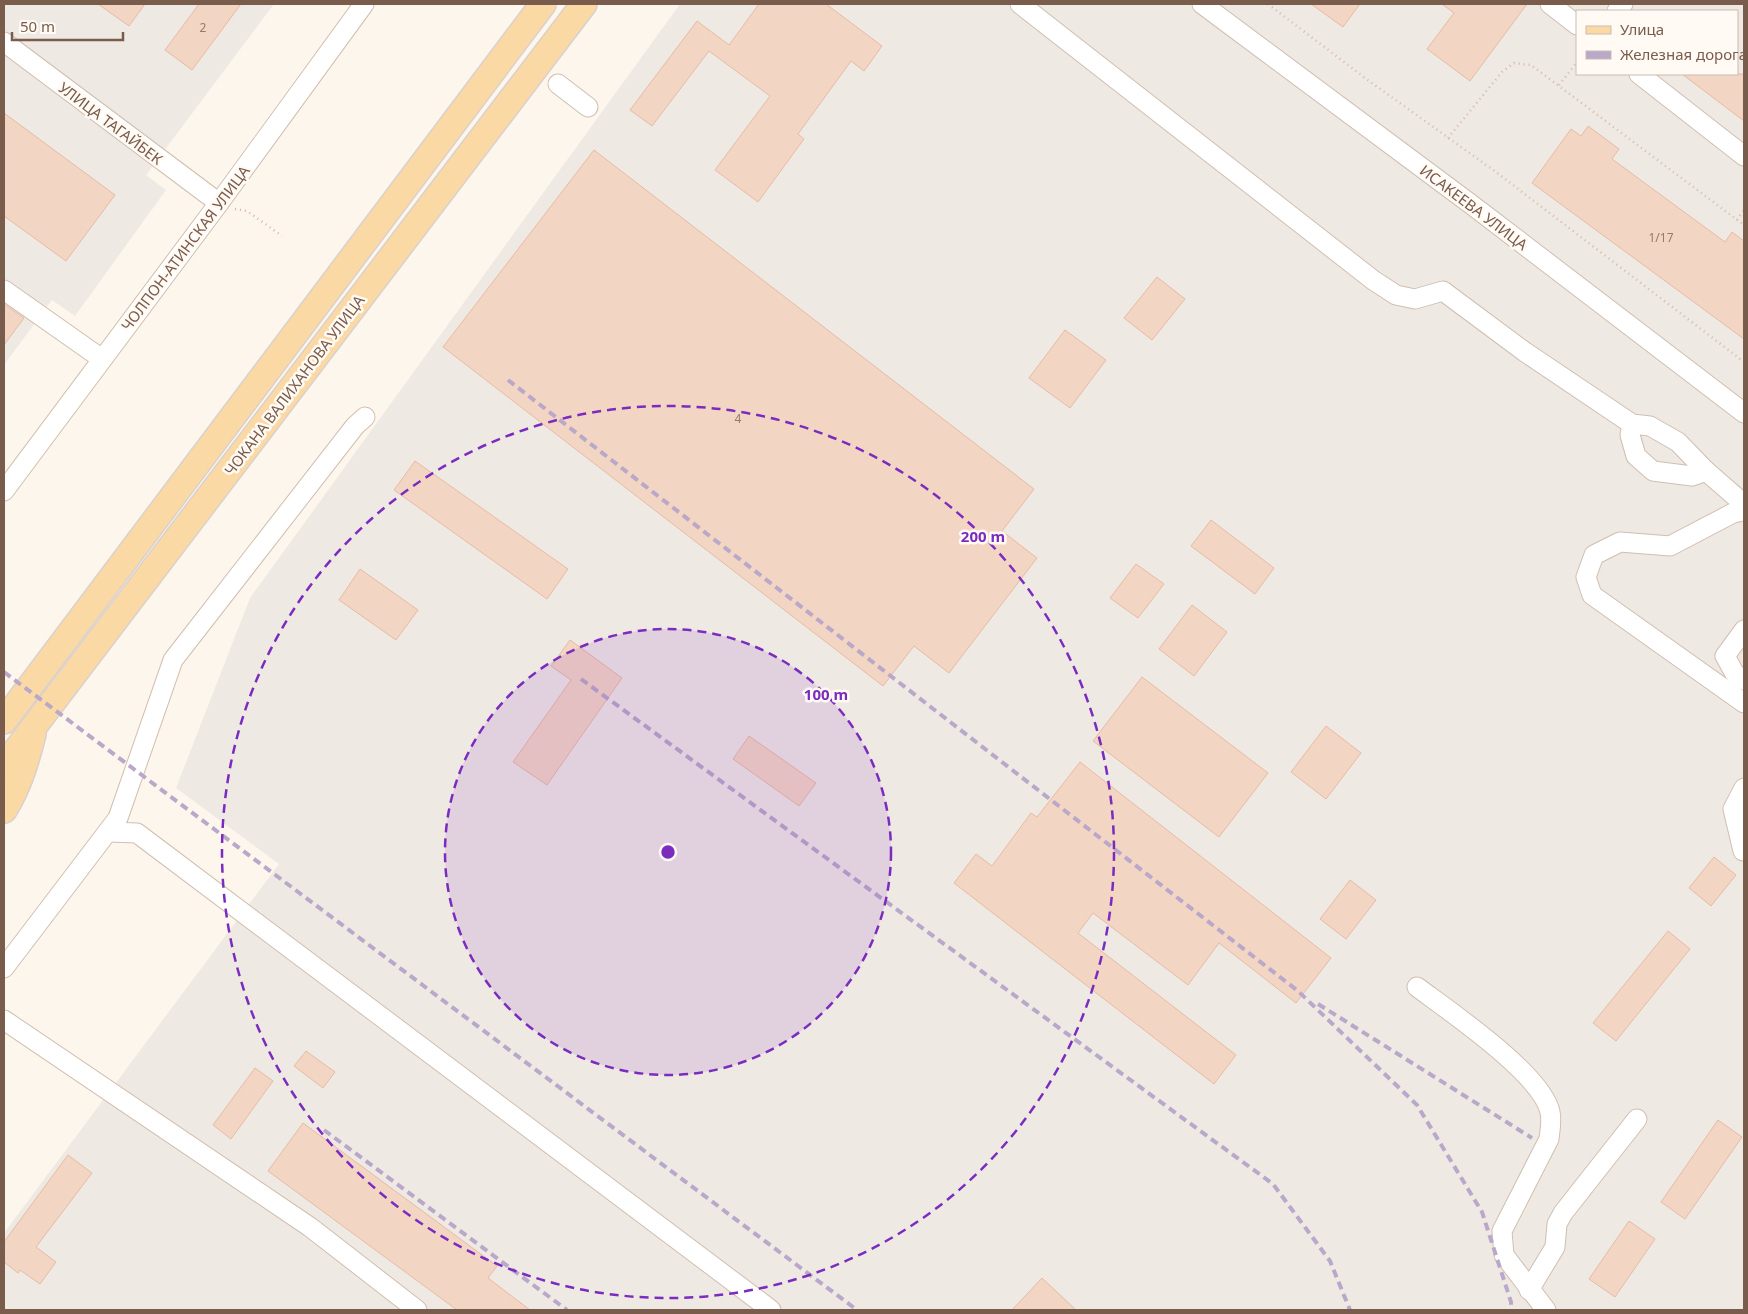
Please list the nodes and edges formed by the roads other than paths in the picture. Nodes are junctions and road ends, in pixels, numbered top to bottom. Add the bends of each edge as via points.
1 (348, 4) edge
2 (364, 4) edge
3 (543, 4) edge
4 (584, 4) edge
5 (1020, 4) edge
6 (1202, 4) edge
7 (1550, 4) edge
8 (1576, 24) edge
9 (4, 42) edge
10 (335, 44) junction
11 (511, 46) junction
12 (537, 66) junction
13 (1639, 75) edge
14 (558, 84) dead end
15 (588, 107) dead end
16 (1744, 156) edge
17 (219, 203) junction
18 (4, 290) edge
19 (102, 359) junction
20 (1744, 413) edge
21 (365, 417) dead end
22 (1632, 424) junction
23 (1706, 471) junction
24 (4, 491) edge
25 (1744, 504) edge
26 (1744, 511) edge
27 (1744, 630) edge
28 (1744, 680) edge
29 (1744, 703) edge
30 (7, 713) edge
31 (36, 723) junction
32 (4, 766) edge
33 (1744, 788) edge
34 (4, 810) edge
35 (108, 832) junction
36 (1744, 851) edge
37 (4, 968) edge
38 (1417, 987) dead end
39 (4, 1020) edge
40 (1636, 1119) dead end
41 (1529, 1290) junction
42 (417, 1310) edge
43 (772, 1310) edge
44 (1546, 1310) edge

1 - 10 street
2 - 10 street, ЧОЛПОН-АТИНСКАЯ УЛИЦА
3 - 11 main road, ЧОКАНА ВАЛИХАНОВА УЛИЦА
4 - 12 main road, ЧОКАНА ВАЛИХАНОВА УЛИЦА
5 - 22 street via 1373,280 1396,295 1415,299 1443,291 1525,352
6 - 20 street, ИСАКЕЕВА УЛИЦА
7 - 8 street
9 - 17 street, УЛИЦА ТАГАЙБЕК
10 - 17 street, ЧОЛПОН-АТИНСКАЯ УЛИЦА
11 - 12 main road
11 - 30 main road, ЧОКАНА ВАЛИХАНОВА УЛИЦА
12 - 31 main road, ЧОКАНА ВАЛИХАНОВА УЛИЦА
13 - 16 street
14 - 15 street
17 - 19 street, ЧОЛПОН-АТИНСКАЯ УЛИЦА
18 - 19 street
19 - 24 street, ЧОЛПОН-АТИНСКАЯ УЛИЦА
21 - 35 street via 174,660 118,818
22 - 23 street via 1650,426 1678,442
22 - 23 street via 1630,435 1636,456 1653,471 1692,476
23 - 25 street
26 - 29 street via 1733,513 1670,546 1620,542 1594,555 1586,577 1592,595
27 - 28 street via 1725,656 1736,674
31 - 32 main road, ЧОКАНА ВАЛИХАНОВА УЛИЦА
31 - 34 main road via 25,768
33 - 36 street via 1733,809
35 - 37 street
35 - 43 street via 137,833
38 - 41 street via 1532,1080 1550,1112 1549,1139 1502,1231 1504,1255
39 - 42 street via 310,1227
40 - 41 street via 1564,1213 1558,1224 1555,1247
41 - 44 street

